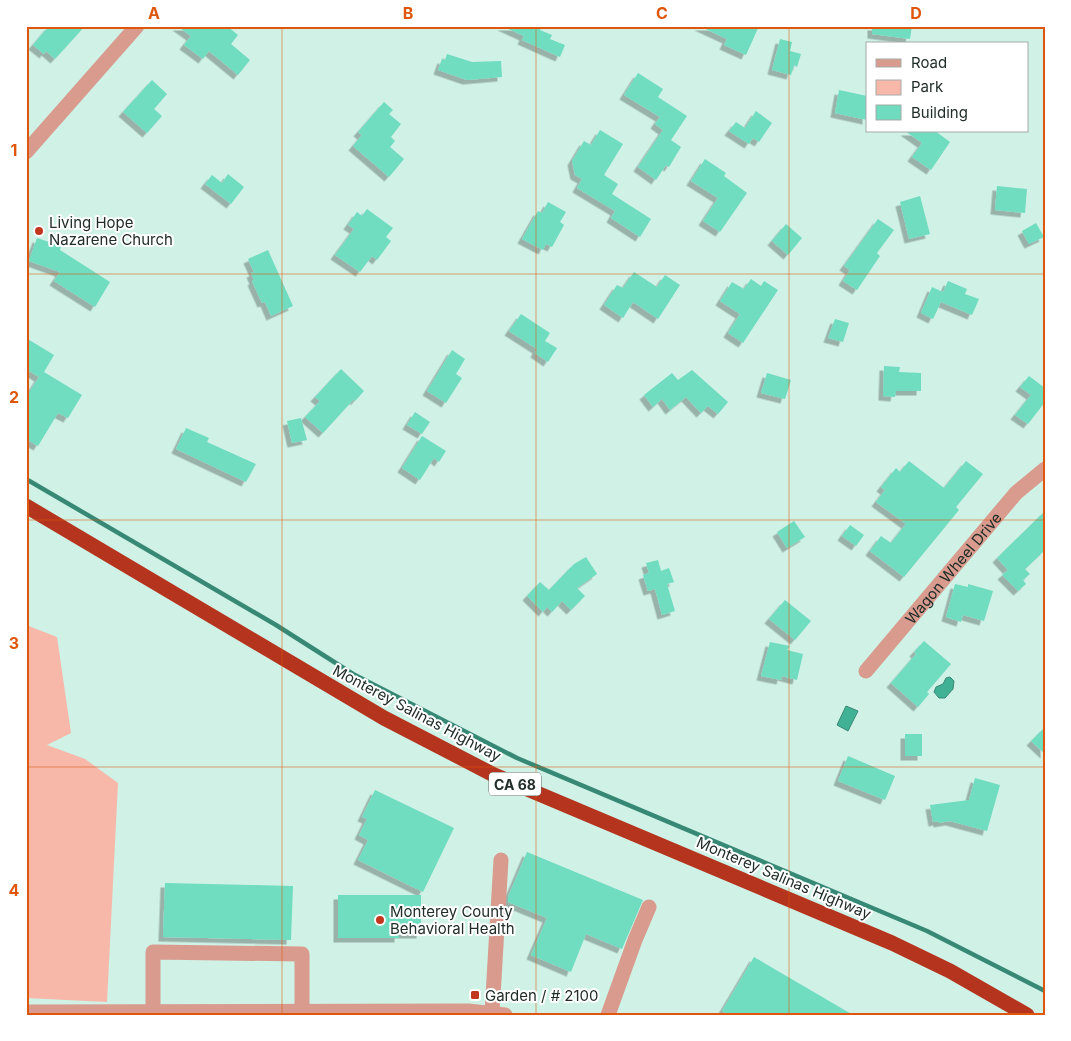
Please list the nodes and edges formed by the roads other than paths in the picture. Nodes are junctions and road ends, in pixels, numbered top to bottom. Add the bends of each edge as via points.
1 (137, 26) edge
2 (26, 152) edge
3 (1045, 469) edge
4 (26, 506) edge
5 (866, 671) dead end
6 (502, 860) dead end
7 (650, 907) dead end
8 (302, 1011) junction
9 (26, 1012) edge
10 (153, 1012) junction
11 (278, 1013) edge
12 (360, 1013) edge
13 (499, 1014) edge
14 (608, 1015) edge
15 (1027, 1015) edge

1 - 2 street
3 - 5 street, Wagon Wheel Drive via 1010,500
4 - 15 highway, Monterey Salinas Highway / CA 68 via 384,718 494,775 892,943 950,971
6 - 13 street
7 - 14 street
8 - 10 street via 302,954 153,952
8 - 11 street
8 - 12 street
9 - 10 street
10 - 11 street
12 - 13 street via 468,1011

